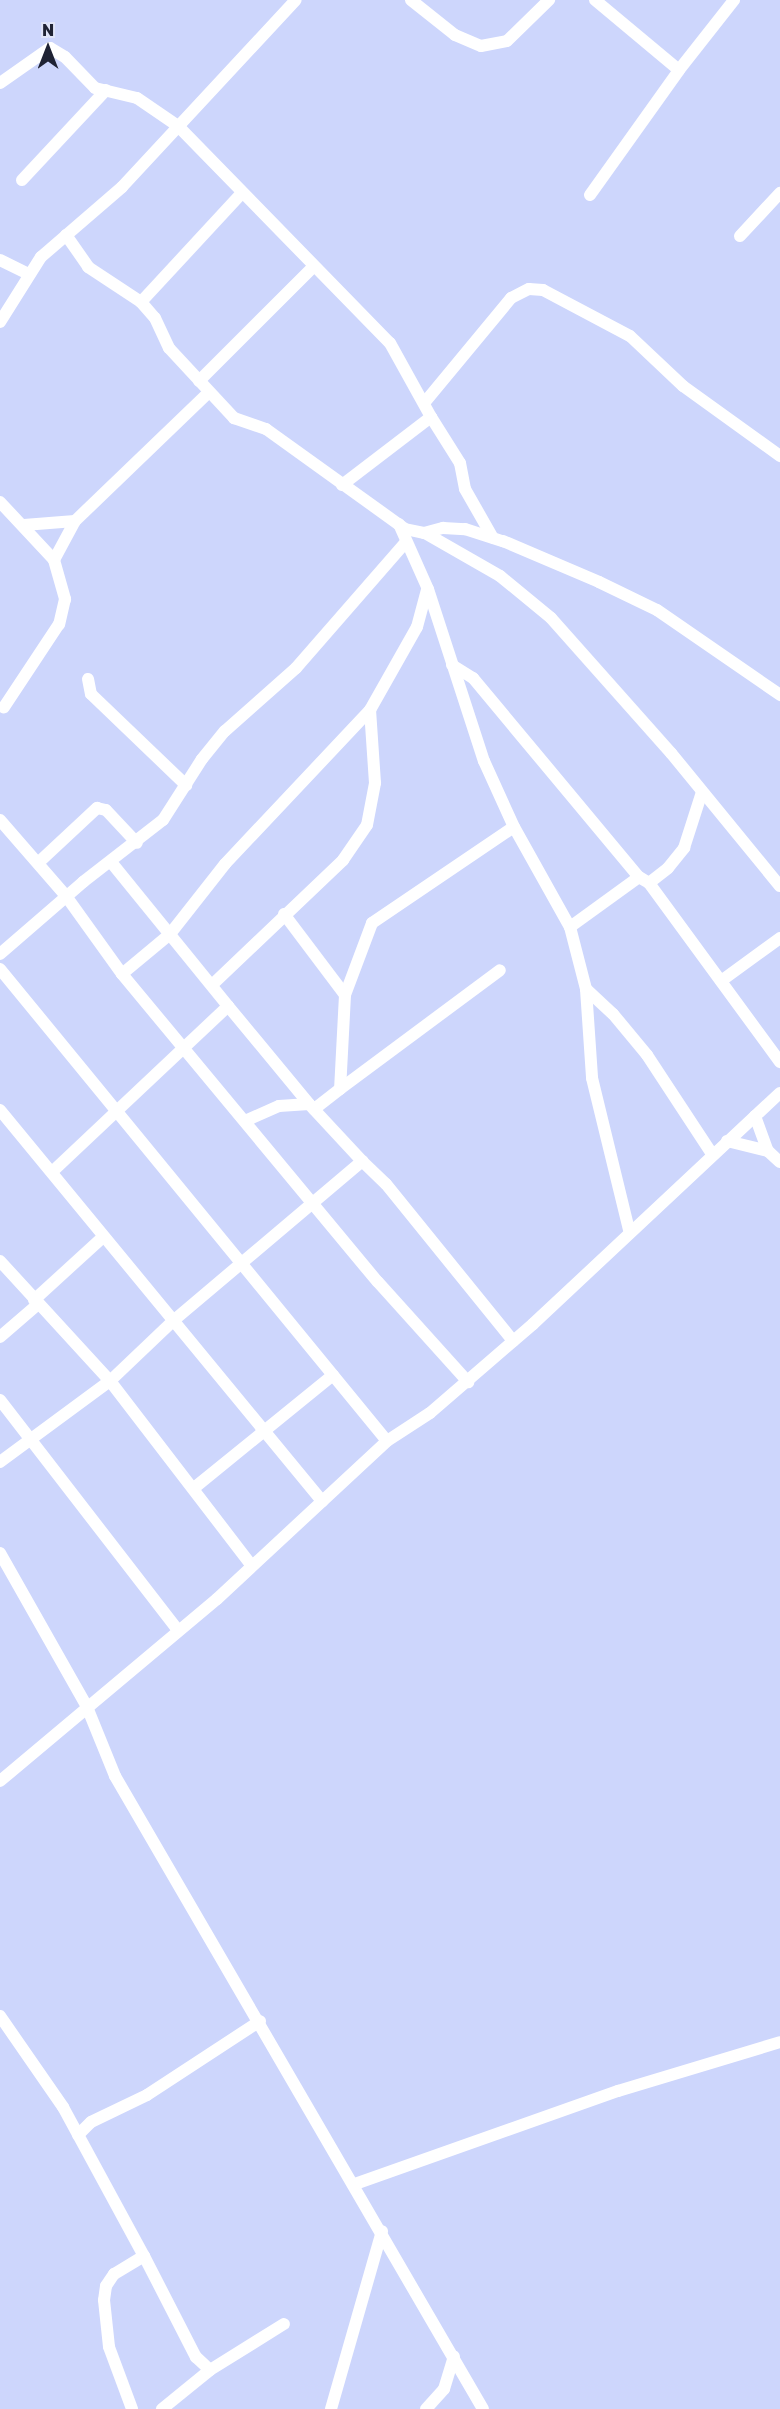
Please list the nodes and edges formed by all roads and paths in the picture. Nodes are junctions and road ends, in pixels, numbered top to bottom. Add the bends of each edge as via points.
1 (296, 0) edge
2 (411, 0) edge
3 (549, 0) edge
4 (595, 0) edge
5 (734, 0) edge
6 (679, 70) junction
7 (0, 83) edge
8 (106, 90) junction
9 (178, 126) junction
10 (21, 180) dead end
11 (242, 193) junction
12 (780, 193) edge
13 (590, 195) dead end
14 (66, 235) junction
15 (740, 236) dead end
16 (0, 260) edge
17 (313, 267) junction
18 (29, 274) junction
19 (141, 302) junction
20 (0, 322) edge
21 (199, 381) junction
22 (208, 393) junction
23 (425, 402) junction
24 (431, 417) junction
25 (780, 456) edge
26 (342, 485) junction
27 (0, 502) edge
28 (75, 521) junction
29 (399, 524) junction
30 (24, 525) junction
31 (424, 533) junction
32 (494, 538) junction
33 (406, 542) junction
34 (54, 560) junction
35 (428, 589) junction
36 (452, 665) junction
37 (88, 679) dead end
38 (780, 694) edge
39 (4, 707) dead end
40 (370, 710) junction
41 (186, 784) junction
42 (702, 792) junction
43 (0, 820) edge
44 (514, 827) junction
45 (136, 843) junction
46 (111, 861) junction
47 (38, 863) junction
48 (644, 880) junction
49 (780, 886) edge
50 (66, 896) junction
51 (284, 914) junction
52 (570, 927) junction
53 (170, 934) junction
54 (780, 938) edge
55 (0, 954) edge
56 (0, 969) edge
57 (500, 970) dead end
58 (122, 974) junction
59 (721, 981) junction
60 (213, 984) junction
61 (586, 989) junction
62 (345, 996) junction
63 (228, 1006) junction
64 (184, 1048) junction
65 (780, 1062) edge
66 (340, 1089) junction
67 (780, 1093) edge
68 (311, 1107) junction
69 (0, 1110) edge
70 (114, 1110) junction
71 (755, 1116) junction
72 (244, 1121) junction
73 (727, 1141) junction
74 (768, 1151) junction
75 (712, 1154) junction
76 (362, 1161) junction
77 (780, 1162) edge
78 (52, 1172) junction
79 (313, 1201) junction
80 (629, 1230) junction
81 (102, 1238) junction
82 (0, 1261) edge
83 (241, 1261) junction
84 (35, 1302) junction
85 (173, 1321) junction
86 (0, 1337) edge
87 (513, 1341) junction
88 (333, 1375) junction
89 (110, 1381) junction
90 (468, 1382) junction
91 (0, 1400) edge
92 (263, 1431) junction
93 (29, 1441) junction
94 (387, 1441) junction
95 (0, 1462) edge
96 (194, 1488) junction
97 (322, 1501) junction
98 (0, 1553) edge
99 (252, 1566) junction
100 (177, 1629) junction
101 (87, 1707) junction
102 (0, 1781) edge
103 (0, 2016) edge
104 (260, 2021) junction
105 (780, 2042) edge
106 (78, 2135) junction
107 (355, 2184) junction
108 (382, 2231) junction
109 (144, 2256) junction
110 (284, 2324) dead end
111 (454, 2356) junction
112 (210, 2370) junction
113 (132, 2409) edge
114 (162, 2409) edge
115 (332, 2409) edge
116 (426, 2409) edge
117 (483, 2409) edge

1 - 9 street
2 - 3 street via 455,35 481,46 507,41
4 - 6 street
5 - 6 street
6 - 13 street
7 - 8 street via 50,48 65,57 92,85
8 - 9 street via 130,94
8 - 10 street
9 - 11 street
9 - 14 street via 122,187
11 - 17 street
11 - 19 street
12 - 15 street
14 - 18 street via 40,257
14 - 19 street via 88,267
16 - 18 street
17 - 21 street
17 - 23 street via 390,343
18 - 20 street
19 - 21 street via 155,318 169,348
21 - 22 street
22 - 26 street via 234,418 266,429
22 - 28 street
23 - 24 street
23 - 25 street via 512,298 529,288 543,290 630,336 683,386
24 - 26 street
24 - 32 street via 460,463 465,489
26 - 29 street
27 - 30 street
28 - 30 street
28 - 34 street
29 - 31 street
29 - 33 street
30 - 34 street
31 - 32 street via 452,528
31 - 42 street via 500,576 532,601 600,672
32 - 38 street via 657,610
33 - 35 street
33 - 41 street via 296,668 225,731
34 - 39 street via 64,585 62,614
35 - 36 street
35 - 40 street via 417,627
36 - 44 street via 478,747
36 - 48 street via 473,678
37 - 41 street via 91,693
40 - 51 street via 375,783 368,825 343,860
40 - 53 street via 218,872
41 - 45 street via 163,820
42 - 48 street via 684,848 668,868
42 - 49 street
43 - 47 street
44 - 52 street
44 - 62 street via 372,923
45 - 46 street
45 - 47 street via 106,810 97,808
46 - 50 street
46 - 53 street
47 - 50 street
48 - 52 street
48 - 59 street
50 - 55 street
50 - 58 street
51 - 60 street
51 - 62 street
52 - 61 street
53 - 58 street
53 - 60 street
54 - 59 street
56 - 70 street
57 - 66 street
58 - 64 street
59 - 65 street
60 - 63 street
61 - 75 street via 647,1055
61 - 80 street via 592,1078
62 - 66 street
63 - 64 street
63 - 68 street
64 - 70 street
64 - 72 street
66 - 68 street
67 - 71 street
68 - 72 street via 279,1106
68 - 76 street
69 - 78 street
70 - 78 street
70 - 83 street
71 - 73 street
71 - 74 street
72 - 79 street
73 - 74 street
73 - 75 street
74 - 77 street
75 - 80 street
76 - 79 street
76 - 87 street via 393,1193
78 - 81 street
79 - 83 street
79 - 90 street via 408,1318
80 - 87 street
81 - 84 street
81 - 85 street
82 - 84 street
83 - 85 street
83 - 88 street
84 - 86 street
84 - 89 street
85 - 89 street
85 - 92 street
87 - 90 street
88 - 92 street
88 - 94 street
89 - 93 street
89 - 96 street
90 - 94 street
91 - 93 street
92 - 96 street
92 - 97 street
93 - 95 street
93 - 100 street
94 - 97 street
96 - 99 street
97 - 99 street
98 - 101 street
99 - 100 street
100 - 101 street
101 - 102 street
101 - 104 street via 115,1776
103 - 106 street via 15,2032
104 - 106 street via 147,2096 91,2122
104 - 107 street
105 - 107 street via 618,2091
106 - 109 street
107 - 108 street
108 - 111 street
108 - 115 street
109 - 112 street via 196,2357
109 - 113 street via 114,2274 106,2286 104,2301 109,2347
110 - 112 street
111 - 116 street via 444,2389
111 - 117 street
112 - 114 street

